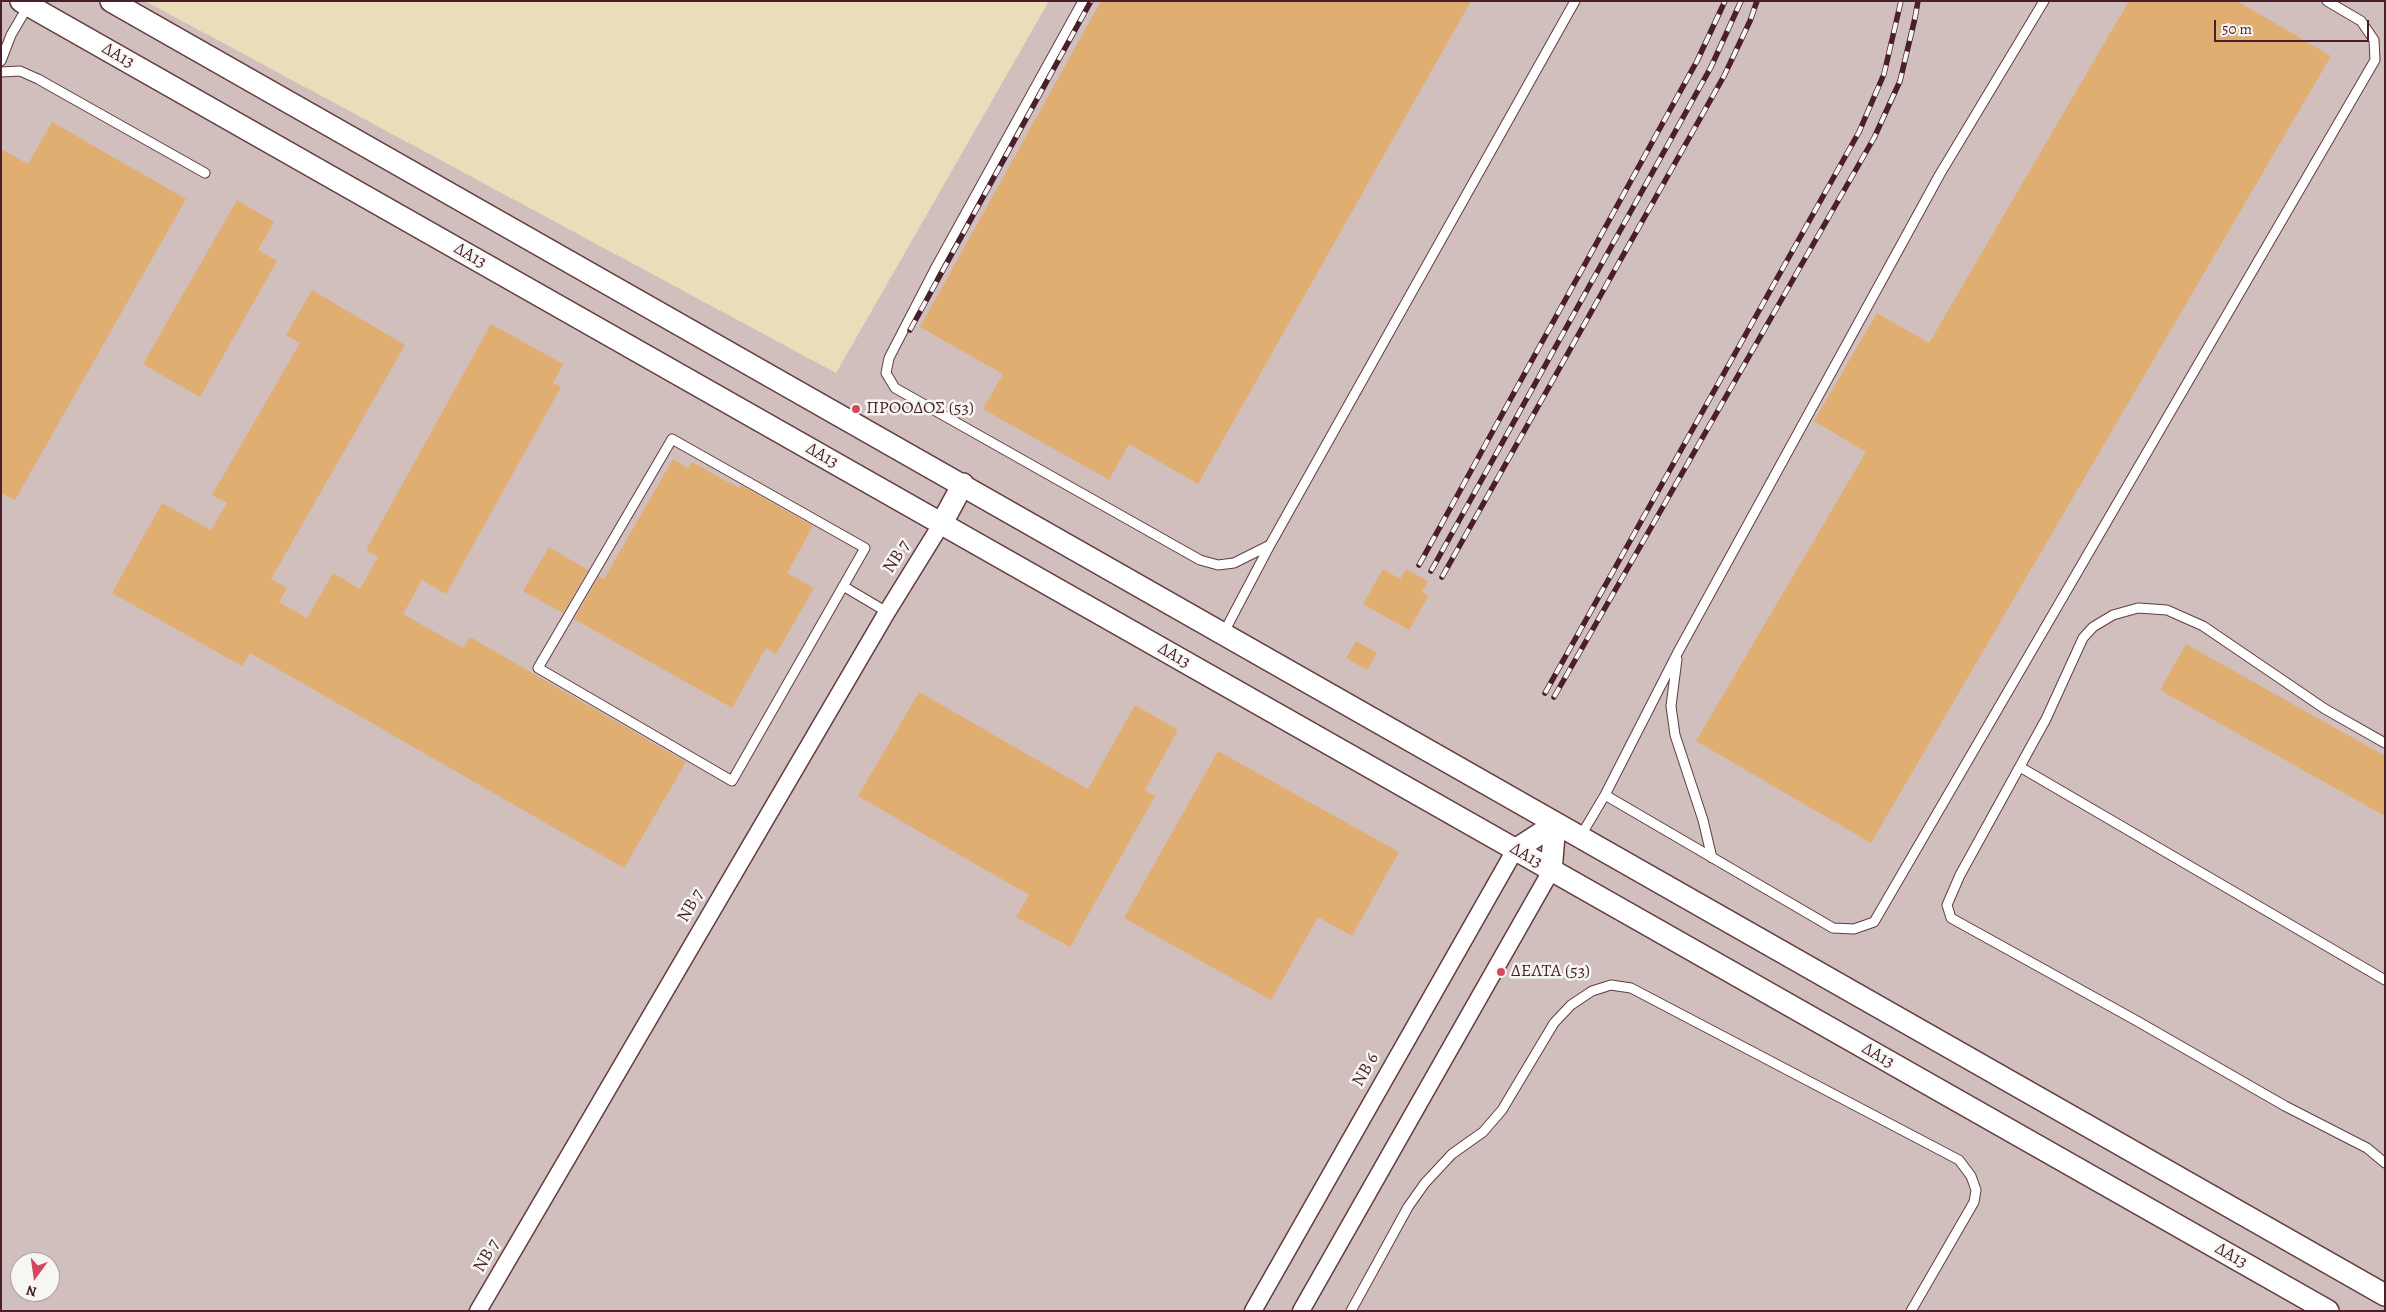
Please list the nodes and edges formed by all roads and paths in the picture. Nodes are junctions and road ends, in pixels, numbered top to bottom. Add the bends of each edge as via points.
1 (111, 1) edge
2 (1083, 1) edge
3 (1575, 1) edge
4 (2044, 1) edge
5 (2328, 1) edge
6 (24, 3) edge
7 (1, 60) edge
8 (1, 72) edge
9 (205, 173) dead end
10 (963, 484) junction
11 (942, 523) junction
12 (1270, 545) junction
13 (844, 586) junction
14 (887, 612) junction
15 (1223, 635) junction
16 (1678, 652) junction
17 (2385, 744) edge
18 (2020, 767) junction
19 (1605, 795) junction
20 (1555, 824) junction
21 (1580, 838) junction
22 (1514, 850) junction
23 (1712, 858) junction
24 (1551, 871) junction
25 (2385, 980) edge
26 (2385, 1163) edge
27 (2385, 1295) edge
28 (478, 1311) edge
29 (1253, 1311) edge
30 (1300, 1311) edge
31 (1351, 1311) edge
32 (1911, 1311) edge
33 (2328, 1311) edge

1 - 10 street
2 - 12 lane via 934,269 889,358 886,373 894,388 1200,560 1218,565 1234,563
3 - 12 lane
4 - 16 lane via 1940,174
5 - 23 lane via 2361,21 2374,40 2375,60 1874,922 1854,929 1833,928
6 - 7 lane
6 - 11 street, ΔΑ13
8 - 9 lane via 20,72 38,79
10 - 11 street
10 - 15 street
11 - 14 street, ΝΒ 7
11 - 22 street, ΔΑ13
12 - 15 lane
13 - 13 lane via 732,781 538,668 672,439 865,548
13 - 14 lane
14 - 28 street, ΝΒ 7
15 - 20 street
16 - 19 lane
16 - 23 lane via 1671,706 1675,735
17 - 18 lane via 2325,709 2204,626 2167,610 2138,608 2113,615 2084,638
18 - 25 lane
18 - 26 lane via 1960,875 1947,905 1951,918 2285,1106 2367,1148
19 - 21 lane
19 - 23 lane
20 - 21 street
20 - 22 street
20 - 24 street
21 - 27 street
22 - 24 street, ΔΑ13
22 - 29 street, ΝΒ 6
24 - 30 street
24 - 33 street, ΔΑ13
31 - 32 lane via 1425,1182 1452,1154 1483,1132 1502,1110 1559,1017 1592,991 1611,985 1631,988 1959,1160 1971,1176 1976,1190 1974,1202

